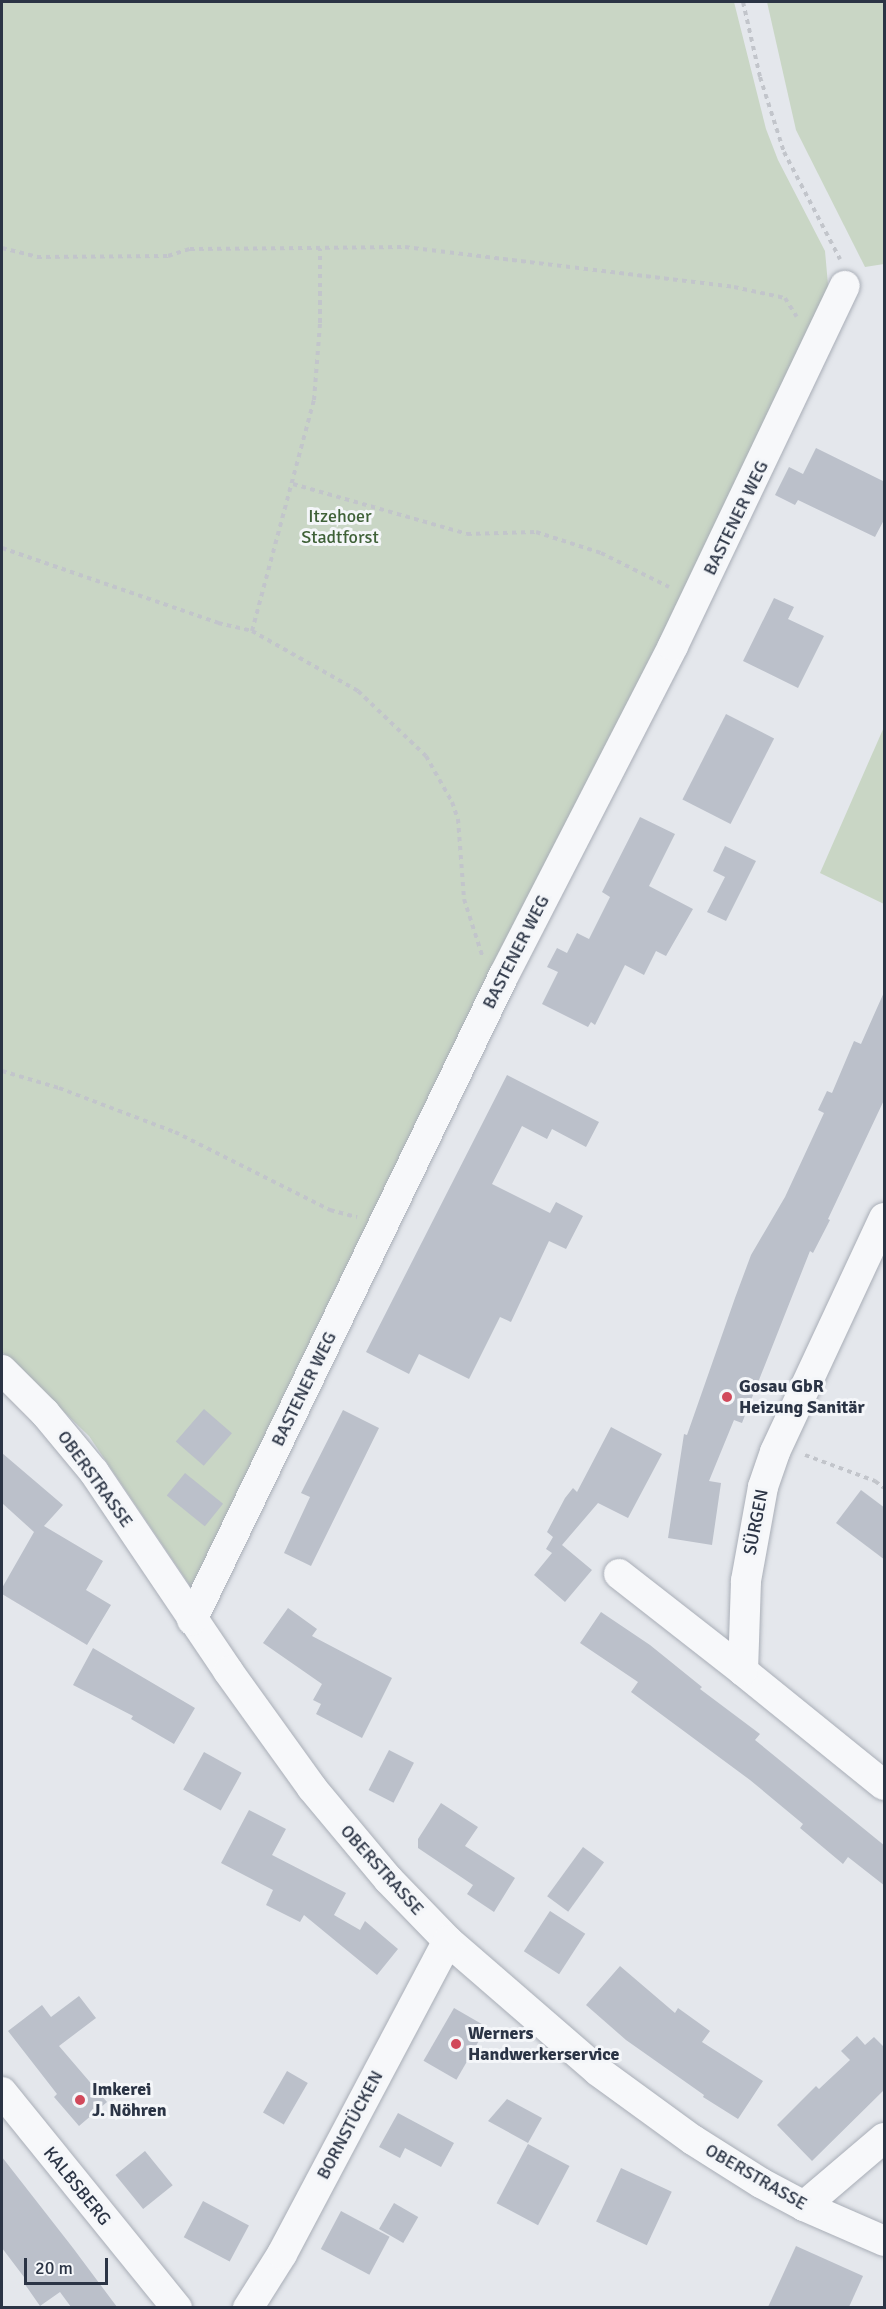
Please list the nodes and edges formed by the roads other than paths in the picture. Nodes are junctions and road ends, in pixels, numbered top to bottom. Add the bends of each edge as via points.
1 (845, 286) road end
2 (885, 1218) edge
3 (2, 1370) edge
4 (618, 1574) dead end
5 (192, 1620) junction
6 (743, 1671) junction
7 (885, 1785) edge
8 (448, 1941) junction
9 (2, 2092) edge
10 (885, 2138) edge
11 (804, 2206) junction
12 (885, 2241) edge
13 (177, 2307) edge
14 (248, 2307) edge

1 - 5 street, BASTENER WEG via 701,589 504,975
2 - 6 street, SÜRGEN via 778,1445 763,1487 746,1581
3 - 5 street, OBERSTRASSE via 75,1446
4 - 6 street
5 - 8 street, OBERSTRASSE via 312,1788 388,1879
6 - 7 street
8 - 11 street, OBERSTRASSE via 635,2099 734,2167
8 - 14 street, BORNSTÜCKEN via 282,2253
9 - 13 street, KALBSBERG
10 - 11 street
11 - 12 street, OBERSTRASSE

